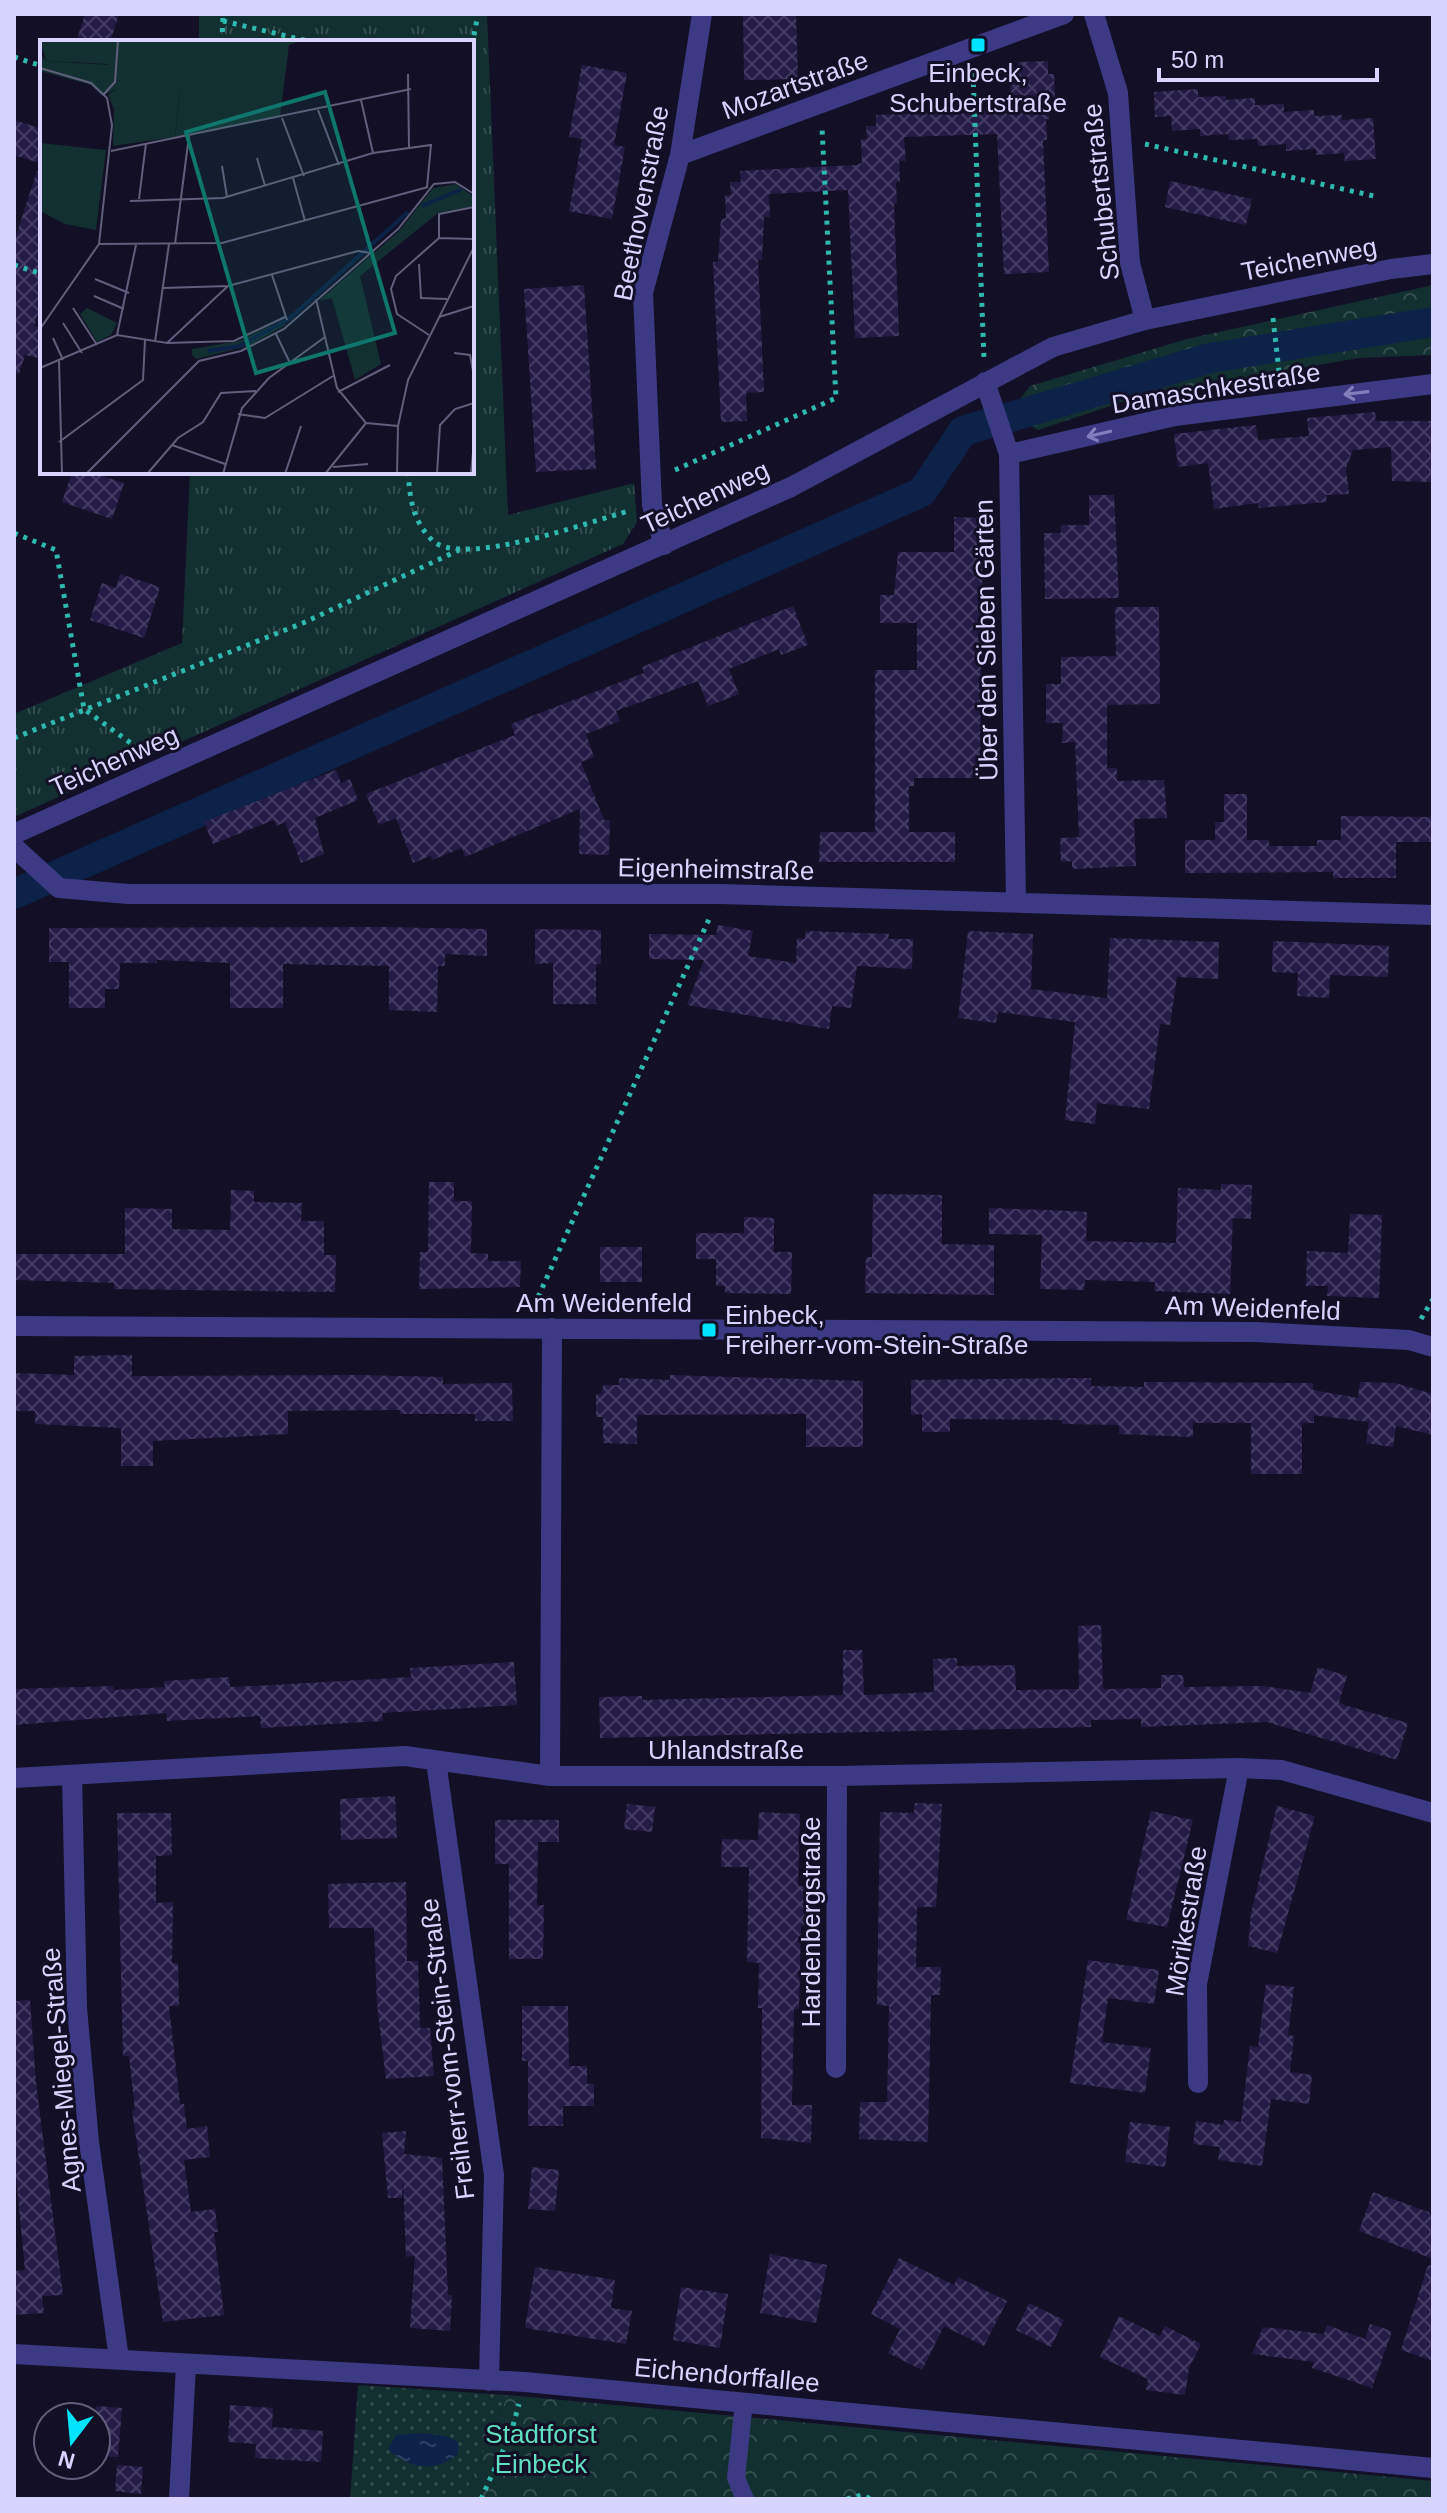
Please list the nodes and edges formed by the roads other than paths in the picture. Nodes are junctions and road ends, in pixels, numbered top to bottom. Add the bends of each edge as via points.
1 (702, 14) edge
2 (1064, 14) edge
3 (1094, 14) edge
4 (680, 155) junction
5 (1433, 264) edge
6 (1145, 320) junction
7 (985, 383) junction
8 (1433, 384) edge
9 (1008, 453) junction
10 (664, 545) junction
11 (14, 834) edge
12 (14, 847) edge
13 (1016, 901) junction
14 (1433, 915) edge
15 (14, 1326) edge
16 (552, 1328) junction
17 (1433, 1347) edge
18 (436, 1761) junction
19 (1239, 1768) junction
20 (72, 1775) junction
21 (550, 1776) junction
22 (837, 1776) junction
23 (14, 1778) edge
24 (1433, 1813) edge
25 (836, 2068) dead end
26 (1198, 2083) dead end
27 (14, 2354) edge
28 (119, 2359) junction
29 (186, 2365) junction
30 (489, 2381) junction
31 (744, 2402) junction
32 (1433, 2468) edge
33 (179, 2499) edge
34 (745, 2499) edge

1 - 4 street, Beethovenstraße
2 - 4 street, Mozartstraße
3 - 6 street, Schubertstraße via 1118,93 1130,263
4 - 10 street, Beethovenstraße via 643,293 652,505
5 - 6 street, Teichenweg
6 - 7 street, Teichenweg via 1053,347
7 - 9 street, Über den Sieben Gärten
7 - 10 street, Teichenweg via 791,487
8 -> 9 street, Damaschkestraße via 1175,416
9 - 13 street, Über den Sieben Gärten
10 - 11 street, Teichenweg
12 - 13 street, Eigenheimstraße via 59,888 128,894 720,894
13 - 14 street, Eigenheimstraße
15 - 16 street, Am Weidenfeld
16 - 17 street, Am Weidenfeld via 1255,1332 1409,1340
16 - 21 street
18 - 20 street, Uhlandstraße via 405,1756
18 - 21 street, Uhlandstraße
18 - 30 street, Freiherr-vom-Stein-Straße via 494,2175
19 - 22 street, Uhlandstraße
19 - 24 street, Uhlandstraße via 1282,1770
19 - 26 street, Mörikestraße via 1197,1984
20 - 23 street, Uhlandstraße
20 - 28 street, Agnes-Miegel-Straße via 77,2008 89,2142
21 - 22 street, Uhlandstraße
22 - 25 street, Hardenbergstraße
27 - 28 street, Eichendorffallee
28 - 29 street, Eichendorffallee
29 - 30 street, Eichendorffallee
29 - 33 street
30 - 31 street, Eichendorffallee
31 - 32 street, Eichendorffallee
31 - 34 lane via 736,2478

